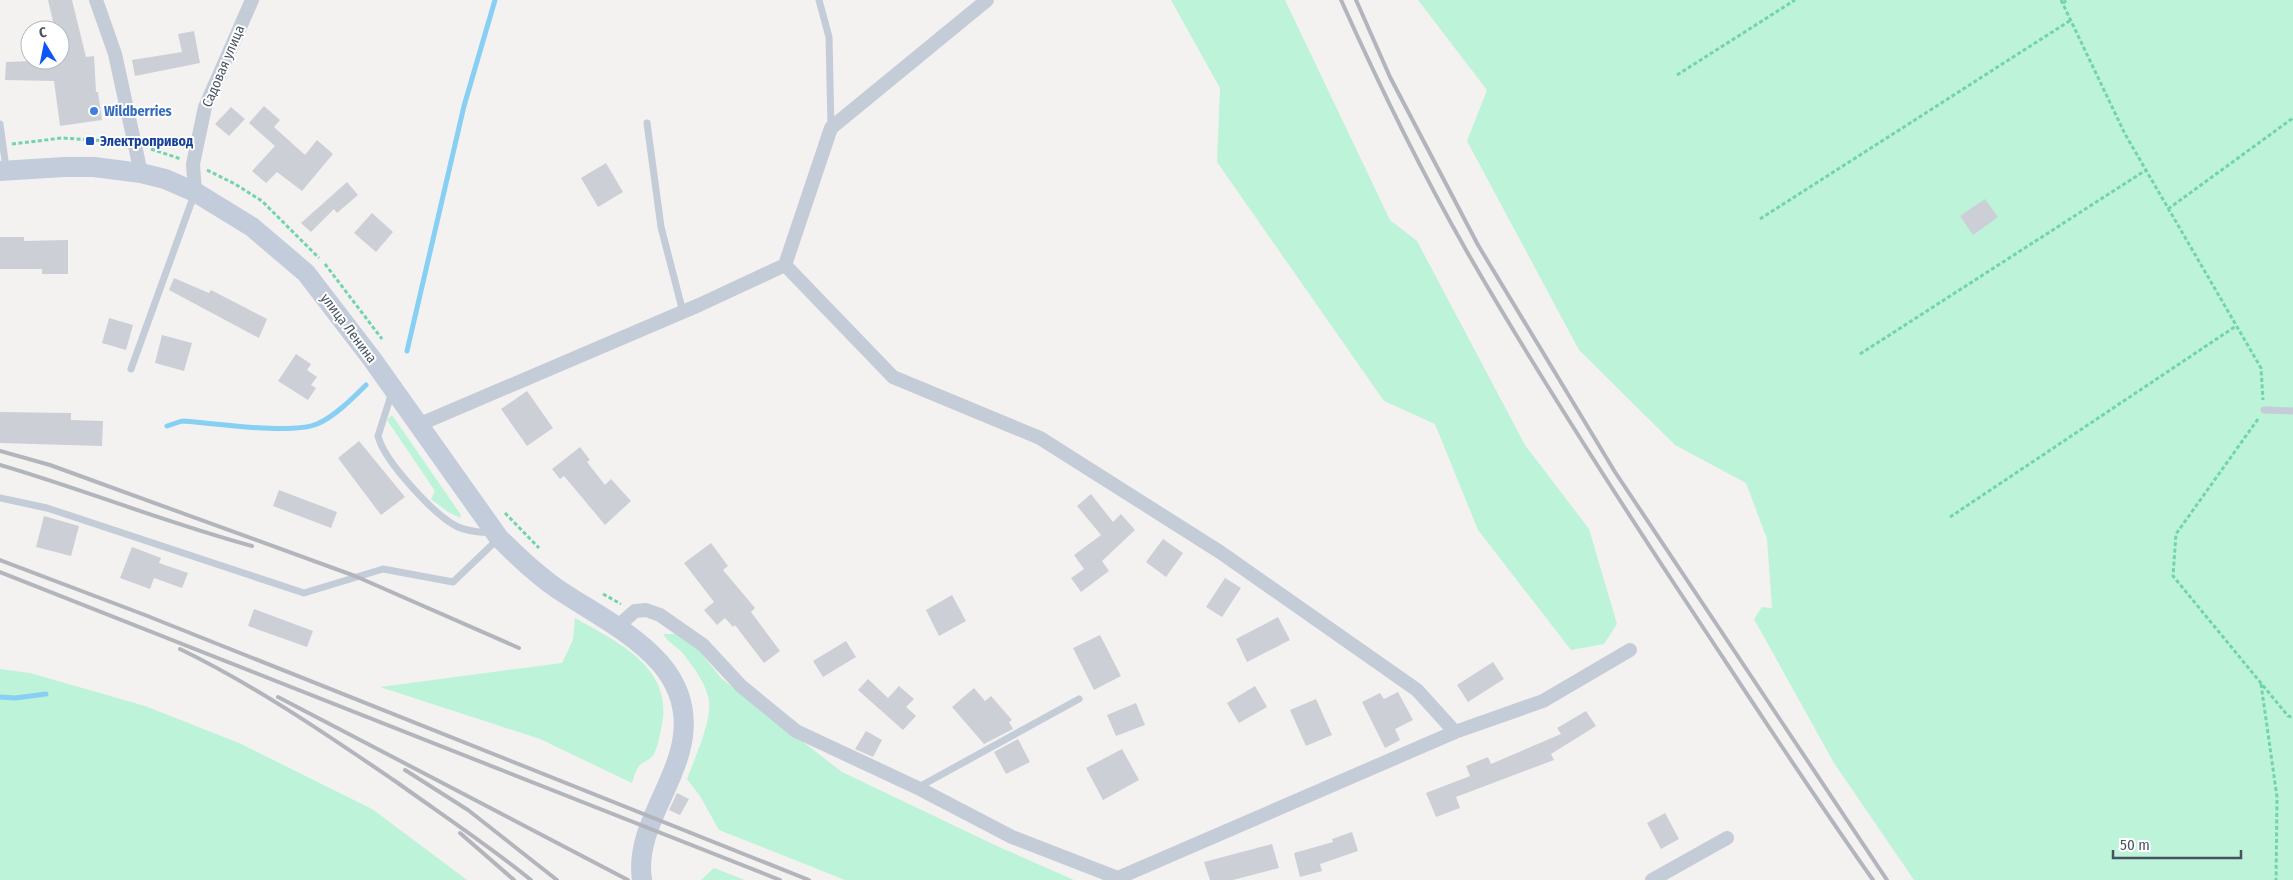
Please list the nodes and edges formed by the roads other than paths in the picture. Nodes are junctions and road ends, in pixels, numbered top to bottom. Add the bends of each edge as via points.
1 (96, 0) edge
2 (252, 0) edge
3 (819, 0) edge
4 (984, 1) edge
5 (647, 123) dead end
6 (0, 124) edge
7 (831, 128) junction
8 (3, 171) edge
9 (141, 173) junction
10 (195, 192) junction
11 (785, 264) junction
12 (683, 312) junction
13 (131, 370) dead end
14 (393, 389) junction
15 (2264, 410) road end
16 (2293, 411) edge
17 (418, 425) junction
18 (0, 498) edge
19 (498, 536) junction
20 (617, 628) junction
21 (1630, 650) dead end
22 (1079, 699) dead end
23 (1454, 732) junction
24 (917, 788) junction
25 (1727, 838) dead end
26 (1121, 879) edge
27 (642, 880) edge
28 (1652, 880) edge

1 - 9 street via 114,54
2 - 10 street, Садовая улица via 203,112 193,164
3 - 7 lane via 828,37
4 - 7 street
5 - 12 lane via 661,227
6 - 8 lane
7 - 11 street
8 - 9 main road, улица Ленина via 94,167
9 - 10 main road, улица Ленина
10 - 13 lane
10 - 14 main road, улица Ленина via 252,227 306,273
11 - 12 street
11 - 23 street via 893,376 1040,438 1220,552 1417,690
12 - 17 street
14 - 17 main road, улица Ленина
14 - 19 lane via 378,436 407,482 448,521 470,531
15 - 16 lane
17 - 19 main road, улица Ленина
18 - 19 lane via 47,508 304,593 383,569 453,582
19 - 20 main road, улица Ленина via 541,577
20 - 24 street via 635,611 646,610 660,615 703,645 741,686 796,732
20 - 27 main road, улица Ленина via 649,651 671,676 680,694 685,720 676,765 644,842
21 - 23 street via 1543,701
22 - 24 lane
23 - 26 street
24 - 26 street via 1012,837
25 - 28 street

